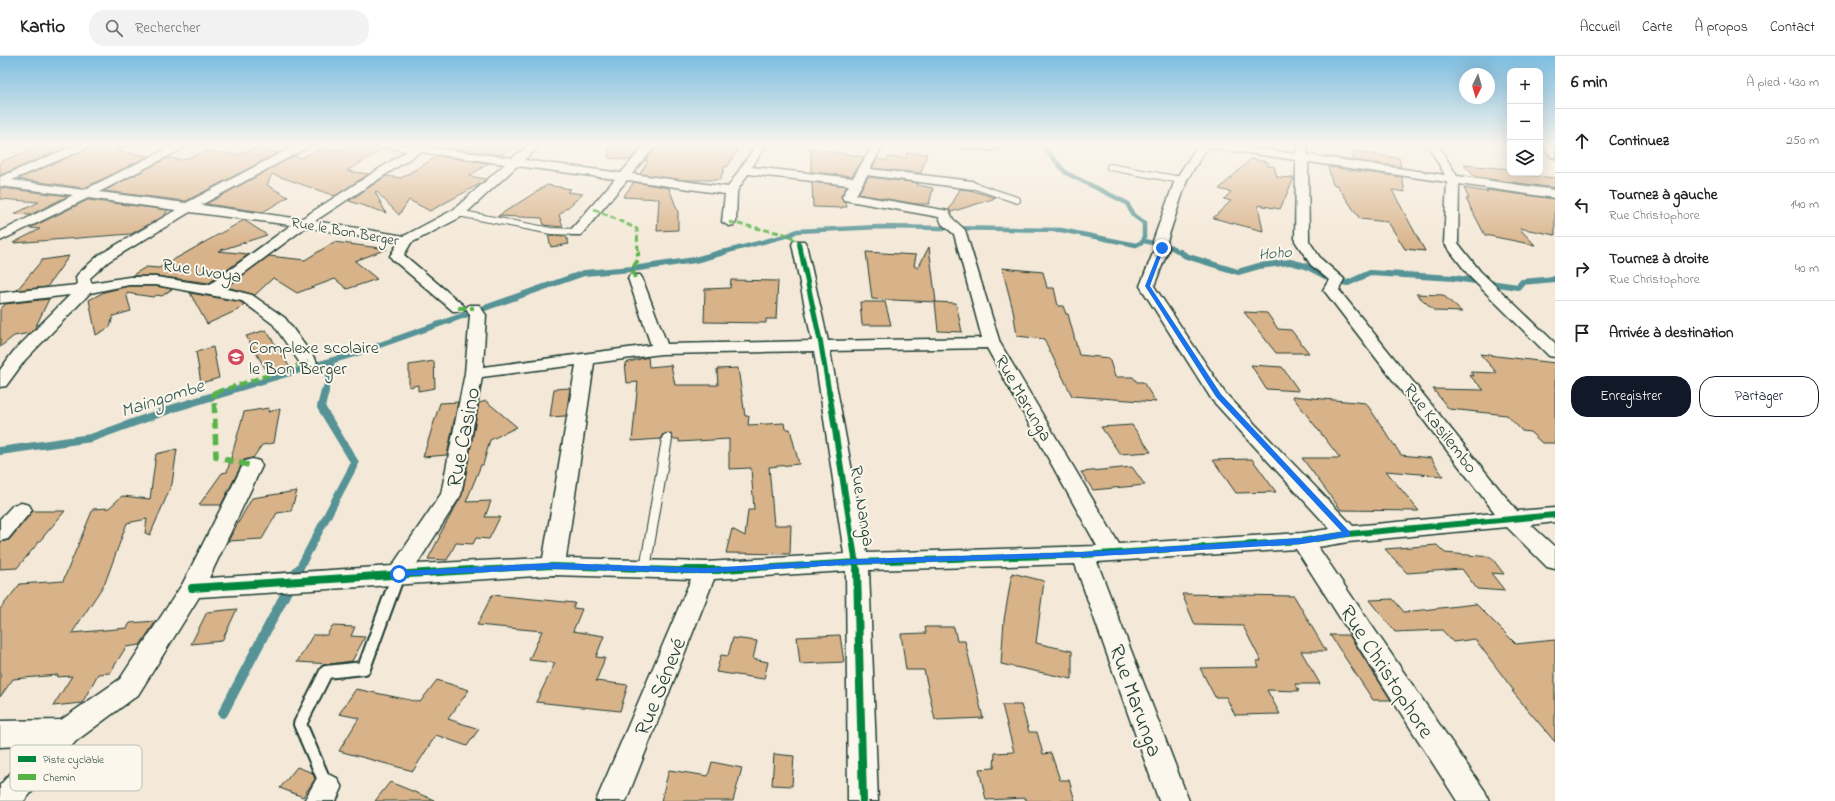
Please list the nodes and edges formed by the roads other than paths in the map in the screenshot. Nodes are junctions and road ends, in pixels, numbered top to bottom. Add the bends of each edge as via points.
1 (1453, 179) edge
2 (114, 180) edge
3 (240, 180) edge
4 (370, 180) edge
5 (494, 180) edge
6 (620, 180) edge
7 (650, 180) edge
8 (738, 180) edge
9 (835, 180) edge
10 (931, 180) edge
11 (1181, 180) edge
12 (1303, 180) edge
13 (1458, 180) edge
14 (0, 182) edge
15 (856, 182) joint
16 (972, 185) joint
17 (731, 191) junction
18 (86, 194) junction
19 (1555, 194) edge
20 (1017, 200) dead end
21 (189, 207) junction
22 (458, 213) junction
23 (729, 222) dead end
24 (303, 223) junction
25 (576, 232) joint
26 (0, 237) edge
27 (406, 240) junction
28 (799, 244) dead end
29 (635, 278) dead end
30 (85, 290) junction
31 (212, 290) junction
32 (0, 298) edge
33 (458, 308) dead end
34 (476, 312) dead end
35 (992, 343) junction
36 (821, 345) junction
37 (661, 349) junction
38 (1555, 352) edge
39 (586, 358) junction
40 (308, 362) dead end
41 (474, 373) junction
42 (0, 382) edge
43 (667, 439) dead end
44 (252, 466) dead end
45 (21, 510) dead end
46 (1555, 515) edge
47 (1512, 519) junction
48 (0, 533) edge
49 (1348, 534) junction
50 (1302, 541) junction
51 (1112, 552) junction
52 (1083, 555) junction
53 (1555, 561) edge
54 (858, 562) junction
55 (553, 566) junction
56 (645, 569) junction
57 (706, 570) junction
58 (399, 574) junction
59 (192, 588) junction
60 (66, 732) junction
61 (0, 734) edge
62 (55, 745) edge
63 (14, 791) edge
64 (323, 794) edge
65 (5, 801) edge
66 (611, 801) edge
67 (863, 801) edge
68 (1174, 801) edge
69 (1474, 801) edge

1 - 38 street via 1452,243 1475,274
2 - 18 street
3 - 21 street
4 - 24 street
5 - 22 street
6 - 25 street
7 - 17 street
8 - 17 street
9 - 15 street
10 - 16 street
11 - 49 street via 1147,286 1218,396
12 - 47 street, Rue Kasilembo via 1302,241
13 - 19 street
14 - 18 street, Rue le Bon Berger
15 - 35 street, Rue Marunga via 848,197 944,214 954,227
16 - 20 lane
17 - 23 street
18 - 21 street, Rue le Bon Berger
18 - 26 street
21 - 24 street, Rue le Bon Berger
21 - 30 street via 104,258 83,277
22 - 25 lane via 551,231
22 - 27 street
24 - 27 street, Rue le Bon Berger
24 - 31 street
27 - 33 street, Rue le Bon Berger via 397,256
28 - 36 street, Rue Nanga
29 - 37 street
30 - 31 street, Rue Uvoya via 129,281 156,281
30 - 32 street, Rue Uvoya
30 - 42 street via 19,356
31 - 40 street, Rue Uvoya via 248,298 279,321
34 - 41 street, Rue Casino
35 - 36 street
35 - 51 street, Rue Marunga
36 - 37 street
36 - 54 street, Rue Nanga
37 - 39 street
39 - 41 street
39 - 55 street
41 - 58 street, Rue Casino via 451,495
43 - 56 lane
44 - 59 street
45 - 48 street
46 - 47 street
47 - 49 street
47 - 53 street, Rue Kasilembo
49 - 50 street
50 - 51 street
50 - 69 street, Rue Christophore
51 - 52 street
52 - 54 street
52 - 68 street, Rue Marunga
54 - 57 street
54 - 67 street, Rue Nanga
55 - 56 street
55 - 58 street
56 - 57 street
57 - 66 street, Rue Sénevé
58 - 59 street
58 - 64 lane, Rue Casino via 364,668 326,672 300,724
59 - 60 street via 129,687
60 - 61 street
60 - 62 street
63 - 65 street

